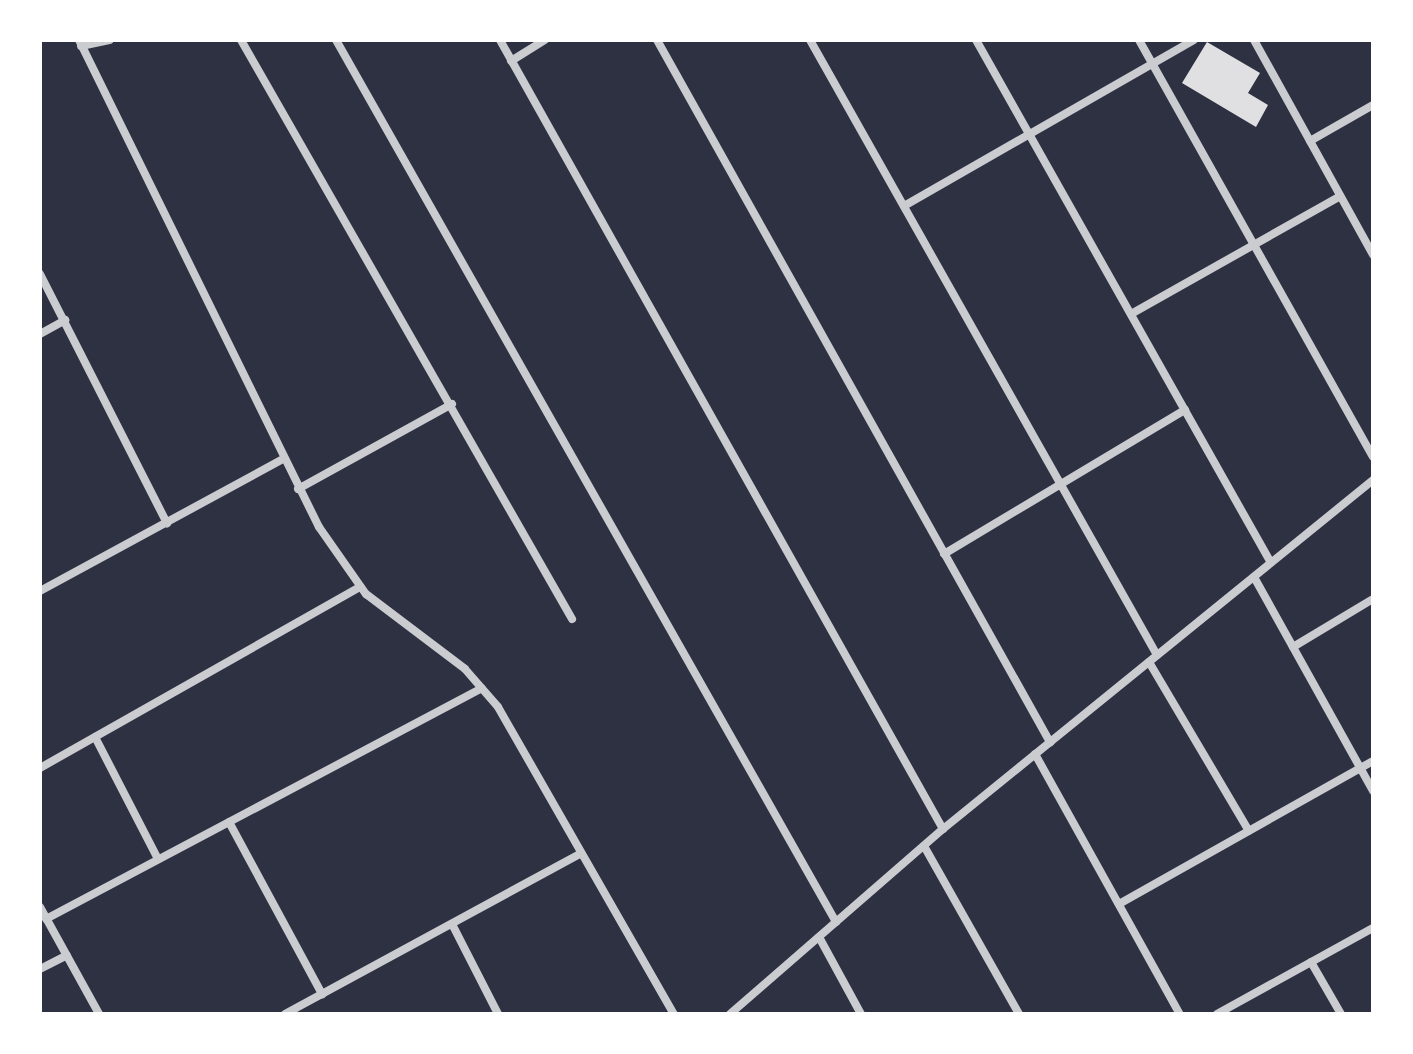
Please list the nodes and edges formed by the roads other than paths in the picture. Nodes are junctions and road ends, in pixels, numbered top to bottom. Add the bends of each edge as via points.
1 (109, 40) edge
2 (241, 40) edge
3 (336, 40) edge
4 (500, 40) edge
5 (545, 40) edge
6 (657, 40) edge
7 (810, 40) edge
8 (976, 40) edge
9 (1139, 40) edge
10 (1194, 40) edge
11 (1254, 40) edge
12 (80, 43) edge
13 (511, 61) junction
14 (1153, 64) junction
15 (1373, 105) edge
16 (1029, 135) junction
17 (1310, 141) junction
18 (1340, 196) junction
19 (904, 206) junction
20 (1254, 244) junction
21 (1373, 255) edge
22 (40, 274) edge
23 (1131, 314) junction
24 (65, 320) junction
25 (40, 334) edge
26 (452, 404) junction
27 (1185, 410) junction
28 (1373, 457) edge
29 (283, 459) junction
30 (1373, 480) edge
31 (1061, 484) junction
32 (298, 489) junction
33 (167, 523) junction
34 (944, 554) junction
35 (1271, 563) junction
36 (1254, 577) junction
37 (360, 587) junction
38 (41, 590) edge
39 (1373, 599) edge
40 (572, 619) dead end
41 (1293, 647) junction
42 (1153, 658) junction
43 (482, 688) junction
44 (95, 737) junction
45 (1050, 742) junction
46 (1035, 754) junction
47 (1373, 761) edge
48 (40, 768) edge
49 (1360, 768) junction
50 (1373, 791) edge
51 (229, 822) junction
52 (943, 829) junction
53 (1249, 831) junction
54 (924, 846) junction
55 (581, 853) junction
56 (158, 859) junction
57 (1119, 904) junction
58 (40, 907) edge
59 (46, 919) junction
60 (836, 922) junction
61 (452, 924) junction
62 (1373, 928) edge
63 (819, 937) junction
64 (67, 955) junction
65 (1311, 962) junction
66 (40, 969) edge
67 (322, 994) junction
68 (99, 1014) edge
69 (285, 1014) edge
70 (498, 1014) edge
71 (674, 1014) edge
72 (730, 1014) edge
73 (861, 1014) edge
74 (1019, 1014) edge
75 (1180, 1014) edge
76 (1217, 1014) edge
77 (1341, 1014) edge

1 - 12 street
2 - 26 street
3 - 60 street
4 - 13 street
5 - 13 street
6 - 34 street
7 - 19 street
8 - 16 street
9 - 14 street
10 - 14 street
11 - 17 street
12 - 29 street
13 - 52 street
14 - 16 street
14 - 20 street
15 - 17 street
16 - 19 street
16 - 23 street
17 - 18 street
18 - 20 street
18 - 21 street
19 - 31 street
20 - 23 street
20 - 28 street
22 - 24 street
23 - 27 street
24 - 25 street
24 - 33 street
26 - 32 street
26 - 40 street
27 - 31 street
27 - 35 street
29 - 32 street
29 - 33 street
30 - 35 street
31 - 34 street
31 - 42 street
32 - 37 street
33 - 38 street
34 - 45 street
35 - 36 street
36 - 41 street
36 - 42 street
37 - 43 street
37 - 44 street
39 - 41 street
41 - 49 street
42 - 45 street
42 - 53 street
43 - 51 street
43 - 55 street via 524,746
44 - 48 street
44 - 56 street
45 - 46 street
46 - 52 street
46 - 57 street
47 - 49 street
49 - 50 street
49 - 53 street
51 - 56 street
51 - 67 street
52 - 54 street
53 - 57 street
54 - 60 street
54 - 74 street
55 - 61 street
55 - 71 street
56 - 59 street
57 - 75 street
58 - 59 street
59 - 64 street
60 - 63 street
61 - 67 street
61 - 70 street
62 - 65 street
63 - 72 street
63 - 73 street
64 - 66 street
64 - 68 street
65 - 76 street
65 - 77 street
67 - 69 street

